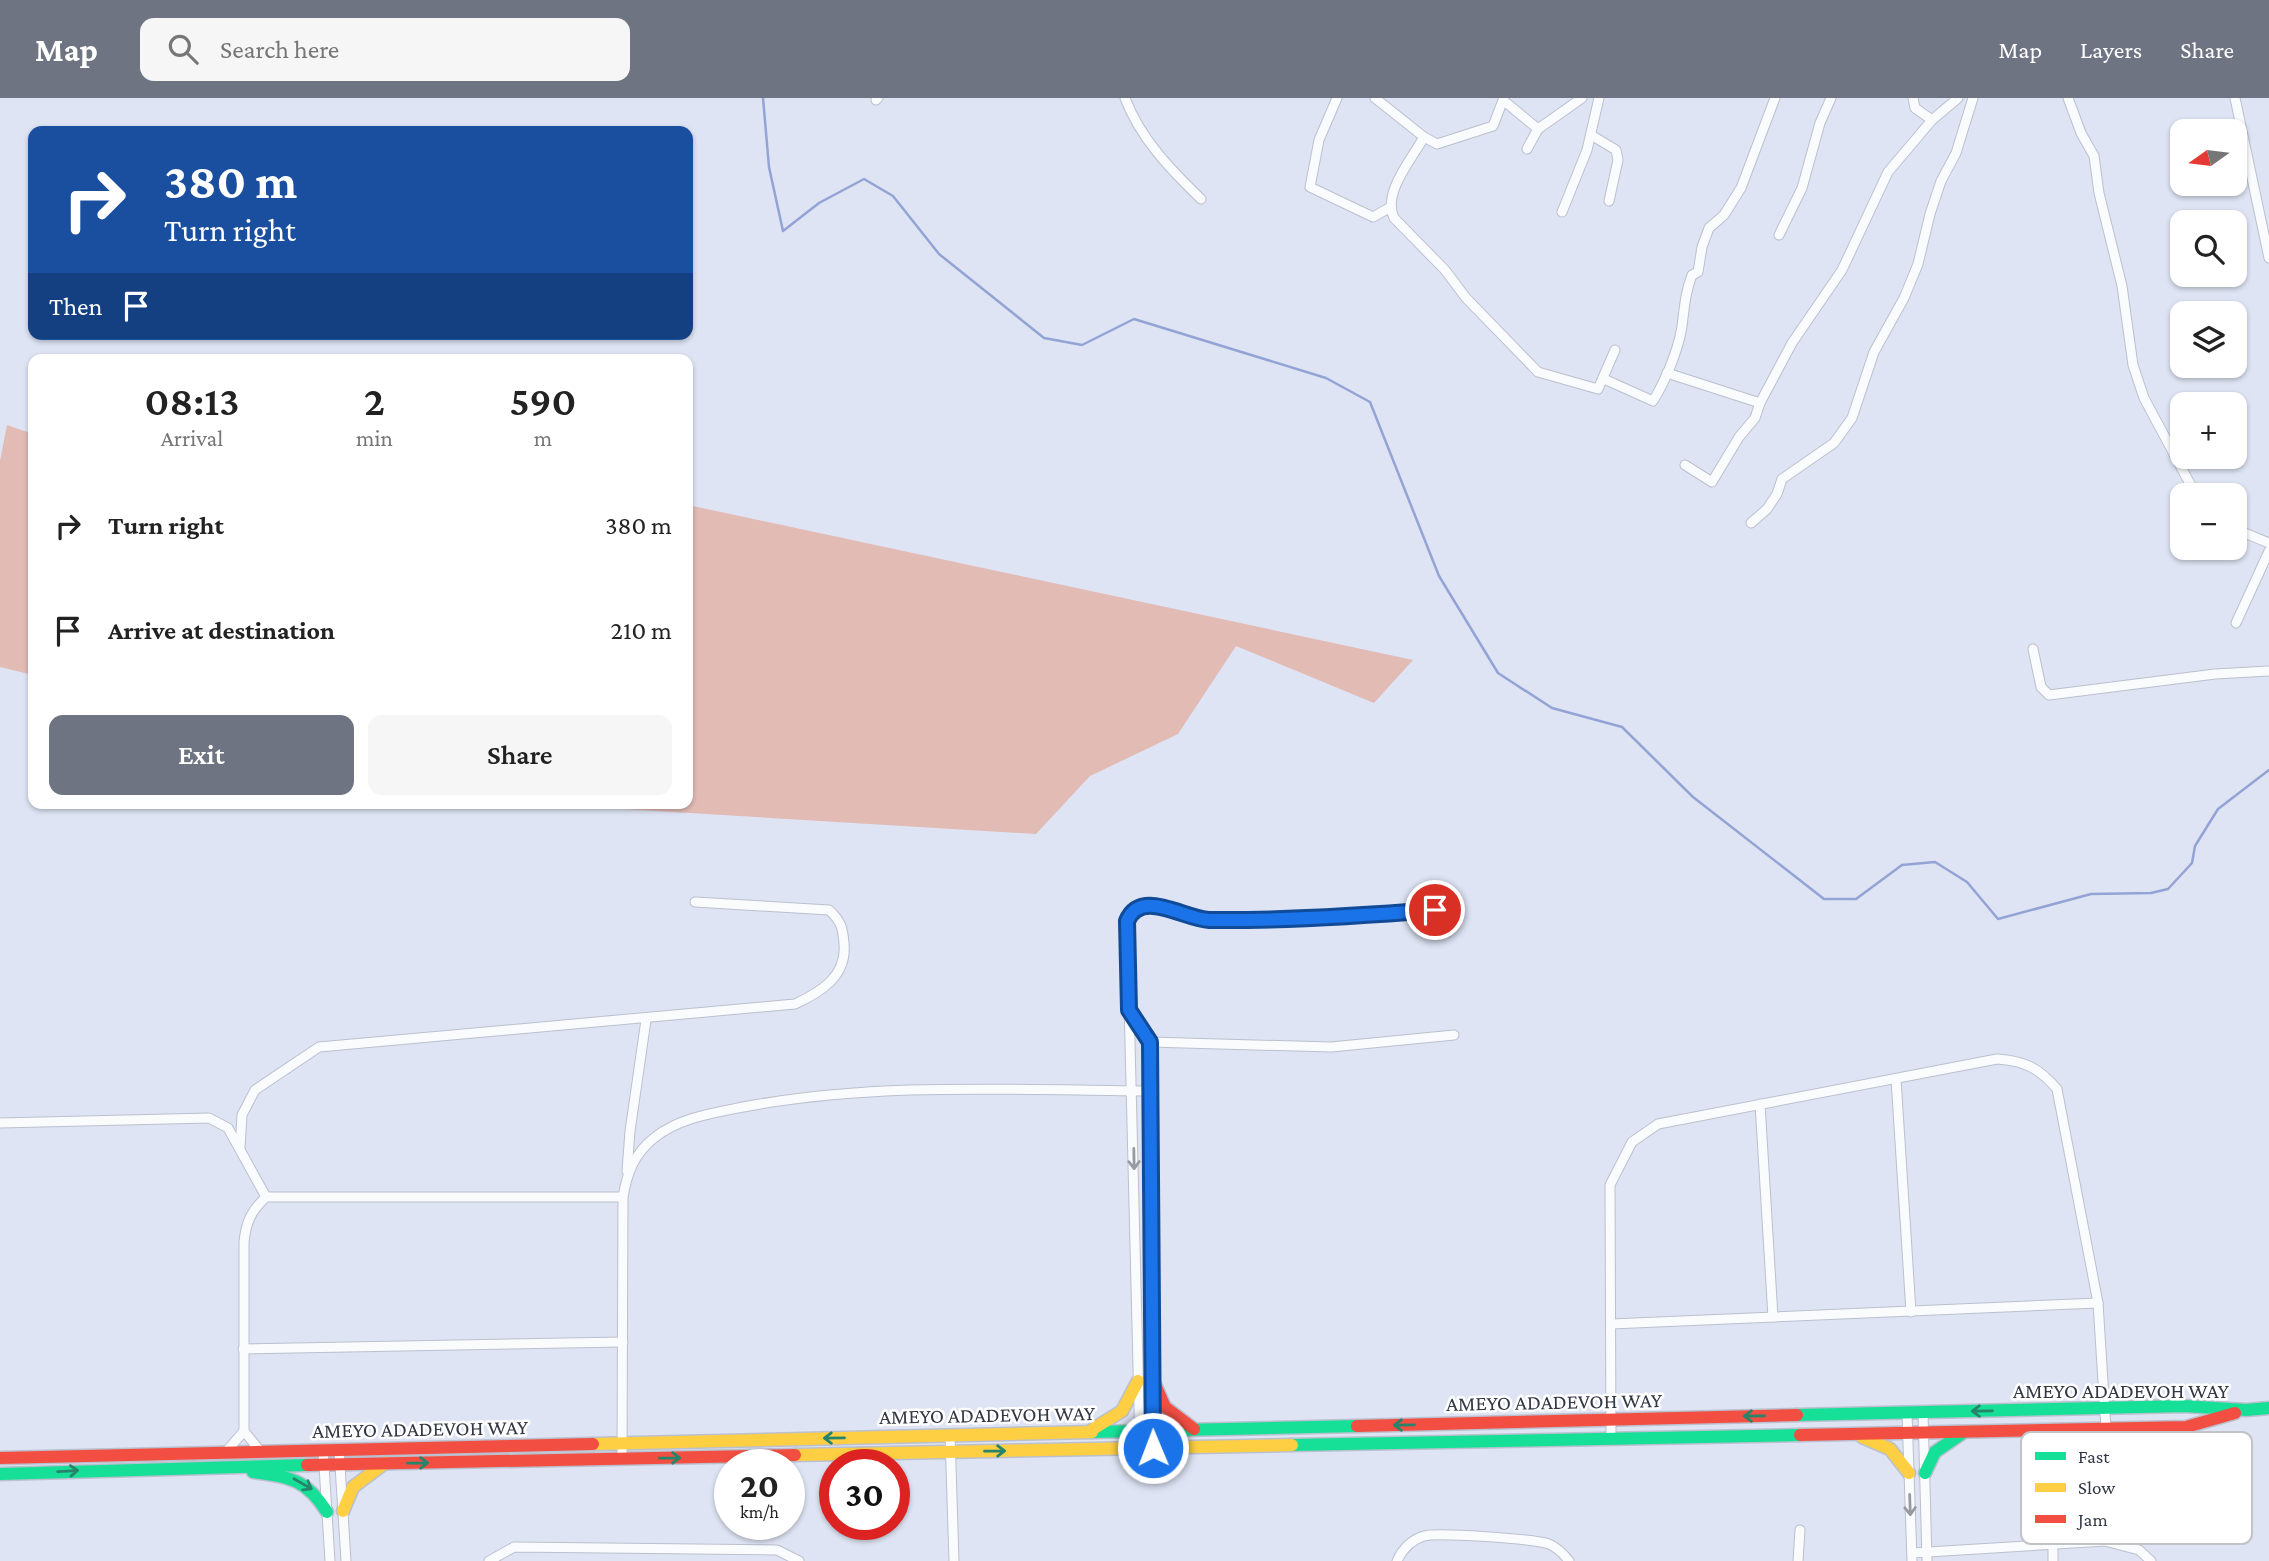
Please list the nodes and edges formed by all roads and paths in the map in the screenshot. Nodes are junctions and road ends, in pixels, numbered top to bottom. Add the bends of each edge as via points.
1 (1125, 98) edge
2 (1337, 98) edge
3 (1375, 98) edge
4 (1581, 98) edge
5 (1600, 98) edge
6 (1775, 98) edge
7 (1831, 98) edge
8 (1913, 98) edge
9 (1958, 98) edge
10 (1973, 98) edge
11 (2068, 98) edge
12 (2235, 98) edge
13 (1932, 120) junction
14 (1538, 130) junction
15 (1591, 135) junction
16 (1424, 137) junction
17 (1527, 149) dead end
18 (1201, 199) dead end
19 (1609, 201) dead end
20 (1389, 208) junction
21 (1562, 212) dead end
22 (1779, 235) dead end
23 (2269, 258) edge
24 (1615, 350) dead end
25 (1667, 373) junction
26 (1604, 379) junction
27 (1760, 404) junction
28 (1685, 465) dead end
29 (2190, 483) edge
30 (1751, 523) dead end
31 (2247, 534) edge
32 (2269, 542) edge
33 (2269, 551) edge
34 (2236, 623) dead end
35 (2033, 649) dead end
36 (2269, 671) edge
37 (695, 902) dead end
38 (1435, 910) dead end
39 (1129, 1010) junction
40 (646, 1020) junction
41 (1454, 1035) dead end
42 (1150, 1042) junction
43 (1896, 1079) junction
44 (1133, 1091) junction
45 (1150, 1091) junction
46 (1760, 1104) junction
47 (0, 1123) edge
48 (240, 1148) junction
49 (627, 1173) junction
50 (266, 1197) junction
51 (623, 1197) junction
52 (2098, 1303) junction
53 (1910, 1312) junction
54 (1773, 1317) junction
55 (1611, 1324) junction
56 (623, 1342) junction
57 (243, 1349) junction
58 (1153, 1380) junction
59 (1138, 1381) junction
60 (2104, 1408) junction
61 (2269, 1408) edge
62 (2246, 1410) junction
63 (1923, 1412) junction
64 (1907, 1413) junction
65 (1611, 1420) junction
66 (2106, 1429) junction
67 (1194, 1430) junction
68 (244, 1431) junction
69 (1139, 1431) junction
70 (1153, 1431) junction
71 (1084, 1432) junction
72 (1923, 1432) junction
73 (1965, 1432) junction
74 (1908, 1433) junction
75 (1852, 1434) junction
76 (950, 1436) junction
77 (1611, 1439) junction
78 (623, 1443) junction
79 (1140, 1448) junction
80 (1153, 1448) junction
81 (323, 1450) junction
82 (339, 1450) junction
83 (261, 1452) junction
84 (950, 1452) junction
85 (225, 1453) junction
86 (0, 1458) edge
87 (622, 1459) junction
88 (385, 1463) junction
89 (340, 1464) junction
90 (324, 1465) junction
91 (218, 1467) junction
92 (1909, 1473) junction
93 (1925, 1473) junction
94 (0, 1474) edge
95 (342, 1511) junction
96 (327, 1512) junction
97 (1800, 1530) dead end
98 (2066, 1544) edge
99 (2117, 1544) edge
100 (2053, 1545) junction
101 (1912, 1557) edge
102 (1927, 1557) edge
103 (330, 1561) edge
104 (346, 1561) edge
105 (489, 1561) edge
106 (799, 1561) edge
107 (954, 1561) edge
108 (1397, 1561) edge
109 (1569, 1561) edge
110 (1798, 1561) edge
111 (2053, 1561) edge
112 (2151, 1561) edge

1 - 18 street via 1163,162
2 - 20 street via 1319,140 1310,187 1373,217
3 - 16 street
4 - 14 street
5 - 15 street
6 - 25 street via 1741,188 1724,215 1709,228 1698,272 1692,275 1683,300 1683,319
7 - 22 street via 1802,188
8 - 13 street via 1915,108
9 - 13 street
10 - 30 street via 1930,214 1918,264 1874,352 1852,418 1834,443 1782,480 1767,509
11 - 29 street via 2094,156 2122,286 2133,365 2144,398
12 - 23 street
13 - 27 street via 1888,172 1842,270 1792,343
14 - 16 street via 1503,100 1493,126 1437,144
14 - 17 street
15 - 19 street via 1616,150
15 - 21 street
16 - 20 street via 1391,196
20 - 26 street via 1466,298 1538,372 1598,389
24 - 26 street
25 - 26 street via 1653,401
25 - 27 street
27 - 28 street via 1712,482
31 - 32 street
33 - 34 street
35 - 36 street via 2041,687 2049,695
37 - 40 street via 829,910 843,926 845,956 838,975 795,1004
38 - 39 street via 1296,921 1194,919 1160,906 1138,906 1127,921
39 - 42 street
39 - 44 street
40 - 48 street via 319,1047 256,1090 242,1115
40 - 49 street
41 - 42 street via 1331,1046
42 - 45 street
43 - 46 street
43 - 52 street via 1997,1059 2020,1061 2041,1071 2057,1088
43 - 53 street
44 - 45 street
44 - 49 street via 901,1089 780,1100 688,1120 656,1136 639,1152
44 -> 59 street
45 - 58 street
46 - 54 street
46 - 55 street via 1658,1124 1632,1142 1610,1185
47 - 48 street via 209,1118 228,1128
48 - 50 street
49 - 51 street
50 - 51 street
50 - 57 street via 246,1223
51 - 56 street
52 - 53 street
52 - 60 street
53 - 54 street
54 - 55 street
55 - 65 street
56 - 57 street
56 - 78 street
57 - 68 street
58 - 67 street via 1165,1407
58 - 70 street
59 - 69 street
59 - 71 street via 1127,1409 1112,1421
60 - 62 street, AMEYO ADADEVOH WAY
60 -> 63 street, AMEYO ADADEVOH WAY
60 - 66 street
61 - 62 street
62 - 66 street, AMEYO ADADEVOH WAY via 2186,1427
63 - 64 street, AMEYO ADADEVOH WAY
63 - 72 street
64 -> 65 street, AMEYO ADADEVOH WAY
64 - 74 street
65 -> 67 street, AMEYO ADADEVOH WAY
65 - 77 street
66 - 73 street, AMEYO ADADEVOH WAY
67 - 70 street, AMEYO ADADEVOH WAY
68 - 83 street
68 - 85 street
69 - 70 street, AMEYO ADADEVOH WAY
69 - 71 street, AMEYO ADADEVOH WAY
69 - 79 street
70 - 80 street
71 - 76 street, AMEYO ADADEVOH WAY
72 - 73 street, AMEYO ADADEVOH WAY
72 - 74 street, AMEYO ADADEVOH WAY
72 - 93 street
73 - 93 street via 1935,1452
74 - 75 street, AMEYO ADADEVOH WAY
74 - 92 street
75 - 77 street, AMEYO ADADEVOH WAY
75 - 92 street via 1886,1444
76 -> 78 street, AMEYO ADADEVOH WAY
76 - 84 street
77 - 80 street, AMEYO ADADEVOH WAY
78 - 82 street, AMEYO ADADEVOH WAY
78 - 87 street
79 - 80 street, AMEYO ADADEVOH WAY
84 -> 79 street, AMEYO ADADEVOH WAY
81 - 82 street, AMEYO ADADEVOH WAY
81 - 83 street, AMEYO ADADEVOH WAY
81 - 90 street
82 - 89 street
83 - 85 street, AMEYO ADADEVOH WAY
87 -> 84 street, AMEYO ADADEVOH WAY
84 - 107 street
85 - 86 street, AMEYO ADADEVOH WAY
88 -> 87 street, AMEYO ADADEVOH WAY
88 - 89 street, AMEYO ADADEVOH WAY
88 - 95 street via 353,1487
89 - 90 street, AMEYO ADADEVOH WAY
89 - 95 street
90 - 91 street, AMEYO ADADEVOH WAY
90 - 96 street
94 -> 91 street, AMEYO ADADEVOH WAY
91 -> 96 street via 304,1481
92 -> 101 street
93 - 102 street
95 - 104 street
96 - 103 street
97 - 110 street
98 - 100 street
99 - 112 street via 2140,1550
100 - 102 street
100 - 111 street
101 - 102 street
105 - 106 street via 514,1547 777,1550
108 - 109 street via 1408,1544 1425,1535 1530,1540 1562,1551

